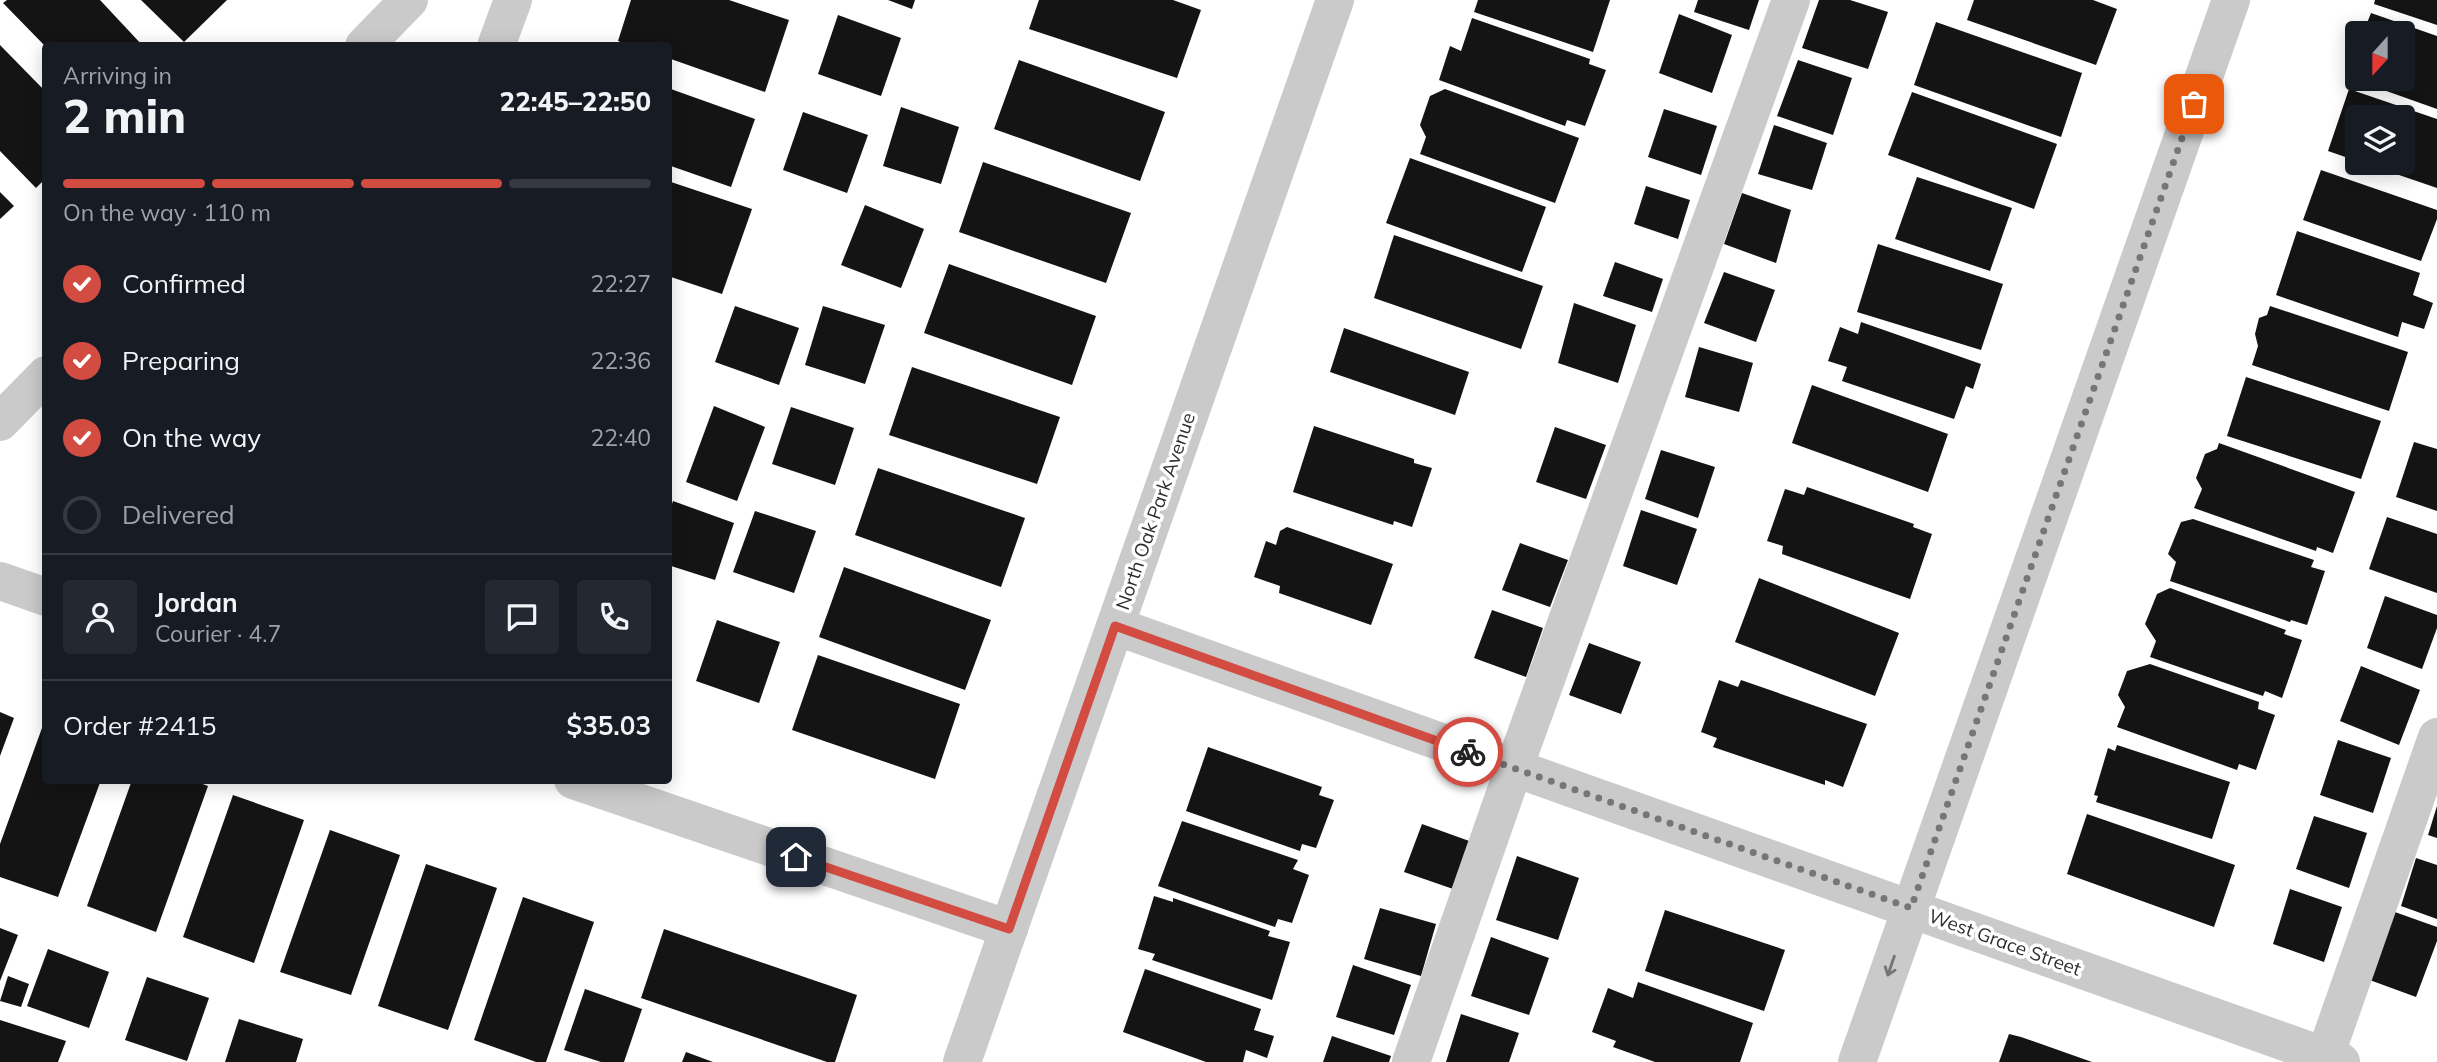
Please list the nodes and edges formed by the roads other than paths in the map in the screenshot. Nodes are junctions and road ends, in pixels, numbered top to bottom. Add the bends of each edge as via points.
1 (409, 0) edge
2 (513, 0) edge
3 (1335, 0) edge
4 (1791, 0) edge
5 (2231, 0) edge
6 (369, 42) edge
7 (497, 42) edge
8 (42, 379) edge
9 (0, 422) edge
10 (0, 581) edge
11 (42, 596) edge
12 (1115, 626) junction
13 (2437, 737) edge
14 (1514, 768) junction
15 (585, 784) edge
16 (1911, 908) junction
17 (1009, 929) junction
18 (2330, 1060) edge
19 (962, 1062) edge
20 (1411, 1062) edge
21 (1857, 1062) edge

1 - 6 street
2 - 7 street
3 - 12 street, North Oak Park Avenue
4 - 14 street
5 - 16 street
8 - 9 street
10 - 11 street
12 - 14 street, West Grace Street
12 - 17 street, North Oak Park Avenue
13 - 18 street
14 - 16 street, West Grace Street
14 - 20 street
15 - 17 street
16 - 18 street, West Grace Street
16 -> 21 street
17 - 19 street, North Oak Park Avenue

